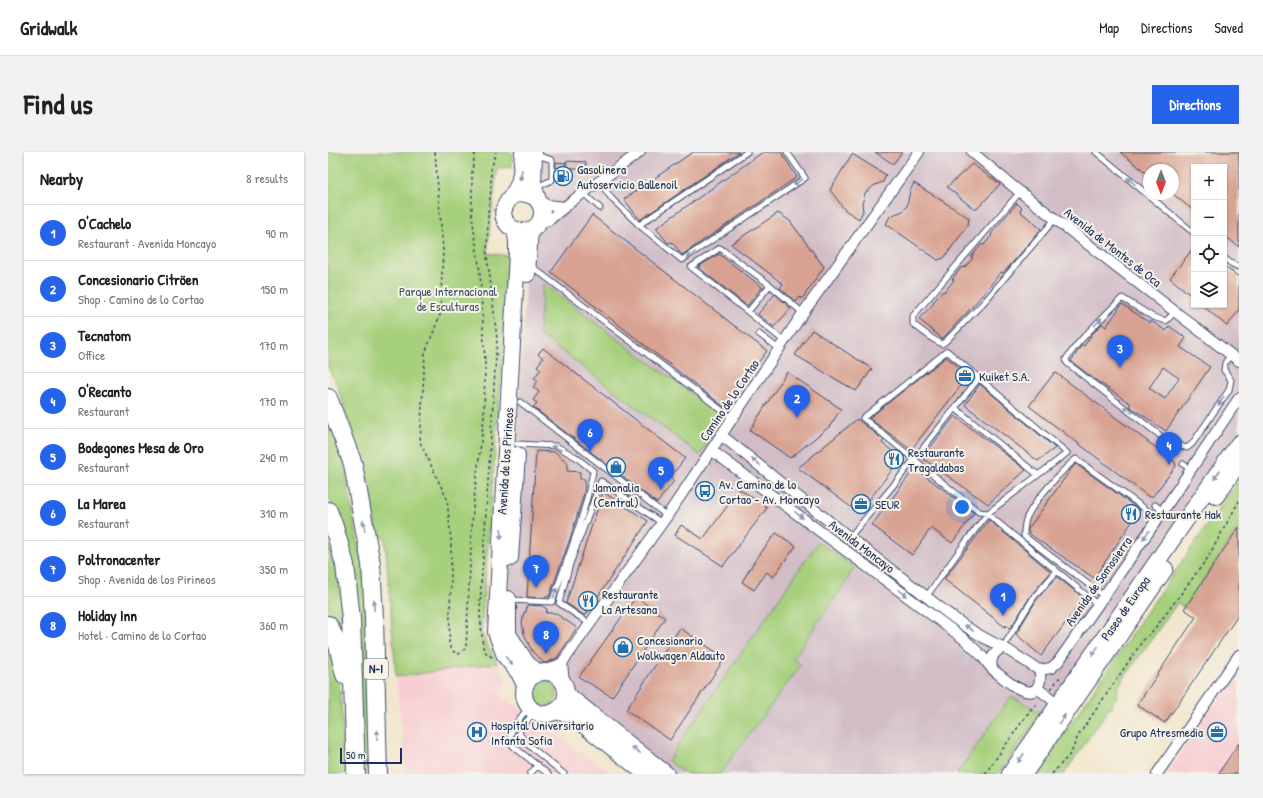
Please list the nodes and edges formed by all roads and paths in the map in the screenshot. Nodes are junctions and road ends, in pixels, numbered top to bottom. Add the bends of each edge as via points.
1 (435, 152) edge
2 (475, 152) edge
3 (496, 152) edge
4 (523, 152) edge
5 (535, 152) edge
6 (640, 152) edge
7 (747, 152) edge
8 (787, 152) edge
9 (918, 152) edge
10 (972, 152) edge
11 (1096, 152) edge
12 (599, 181) junction
13 (1020, 192) junction
14 (584, 193) junction
15 (512, 196) junction
16 (537, 197) junction
17 (565, 206) junction
18 (600, 208) dead end
19 (1056, 219) junction
20 (639, 225) junction
21 (528, 227) junction
22 (1191, 231) edge
23 (1227, 260) edge
24 (527, 262) junction
25 (1239, 267) edge
26 (770, 285) junction
27 (748, 312) junction
28 (1175, 312) junction
29 (803, 313) junction
30 (759, 334) dead end
31 (782, 345) junction
32 (1230, 355) junction
33 (1239, 361) edge
34 (979, 378) junction
35 (328, 398) edge
36 (1239, 398) edge
37 (520, 402) junction
38 (955, 408) junction
39 (732, 418) junction
40 (721, 435) junction
41 (1239, 443) edge
42 (517, 444) junction
43 (711, 450) junction
44 (914, 459) junction
45 (1239, 462) edge
46 (1038, 475) junction
47 (1239, 501) edge
48 (328, 511) edge
49 (1159, 512) junction
50 (988, 513) junction
51 (665, 519) junction
52 (849, 538) junction
53 (841, 547) junction
54 (1057, 571) junction
55 (1104, 596) junction
56 (926, 597) junction
57 (508, 600) junction
58 (1098, 605) junction
59 (590, 624) junction
60 (328, 625) edge
61 (1003, 647) junction
62 (1239, 655) edge
63 (505, 656) junction
64 (562, 663) junction
65 (992, 669) junction
66 (1039, 670) junction
67 (542, 672) junction
68 (525, 685) junction
69 (1071, 686) junction
70 (565, 688) junction
71 (1037, 688) junction
72 (1053, 699) junction
73 (532, 709) junction
74 (555, 711) junction
75 (354, 715) junction
76 (538, 765) junction
77 (356, 774) edge
78 (378, 774) edge
79 (530, 774) edge
80 (548, 774) edge
81 (564, 774) edge
82 (646, 774) edge
83 (666, 774) edge
84 (985, 774) edge
85 (1010, 774) edge
86 (1024, 774) edge
87 (1052, 774) edge
88 (1157, 774) edge

1 - 2 path via 443,250 440,315 425,353 420,442 447,499 451,540 449,645 452,651 459,654 466,648 473,507 484,417 485,371 480,272 472,216 472,171
3 - 63 path via 491,170 487,257 497,339 480,614 483,647 487,654 493,658
4 -> 15 main road via 522,172
5 - 16 main road via 532,184
6 - 12 street
7 - 20 lane
8 -> 20 lane via 805,178 682,260
9 - 29 street, Camino de lo Cortao
10 - 13 street, Avenida de Montes de Oca
22 -> 11 lane
12 - 14 street
12 - 20 lane via 612,199
13 - 19 street, Avenida de Montes de Oca
13 - 19 lane via 913,316 913,324 942,344 946,342
14 - 17 street
14 - 18 lane
15 - 16 main road via 526,193
15 - 21 main road via 504,207 505,220 509,226
16 - 17 street via 547,205
16 - 21 main road via 542,211
17 - 21 street via 549,220
19 - 28 street, Avenida de Montes de Oca
21 - 24 main road, Avenida de los Pirineos
21 -> 63 main road, Avenida de los Pirineos via 517,241 496,632
23 - 25 lane
24 - 37 main road, Avenida de los Pirineos
24 - 39 lane
26 - 27 lane
26 - 27 lane via 720,248 691,267
26 - 29 lane
27 - 31 lane
28 - 32 street, Avenida de Montes de Oca
32 -> 28 lane via 1224,370 1231,380 1229,390 1187,448 1162,437 1067,363 1066,359 1079,342 1122,298 1153,317 1166,321
29 - 31 street, Camino de lo Cortao
30 - 31 lane
31 - 39 street, Camino de lo Cortao
32 - 33 street, Avenida de Montes de Oca
34 - 38 lane
34 - 44 lane via 947,351 863,418
34 - 46 lane via 1067,453
78 -> 35 highway, N-I via 371,564 353,464
36 - 49 street, Avenida de Somosierra via 1187,467
37 - 42 main road, Avenida de los Pirineos
37 - 51 lane
38 - 44 lane
38 - 46 lane
39 - 40 street, Camino de lo Cortao
40 - 43 street, Camino de lo Cortao
52 -> 40 street, Avenida Moncayo
41 -> 69 main road, Paseo de Europa
42 - 57 main road, Avenida de los Pirineos
57 -> 42 lane via 552,602 587,497 593,471 576,457 556,446
43 - 51 street, Camino de lo Cortao
43 -> 53 street, Avenida Moncayo
44 - 50 lane via 979,512
44 - 52 lane
86 -> 45 main road, Paseo de Europa
46 - 50 lane
47 - 87 path via 1207,559 1144,639 1078,736 1071,753
48 - 75 highway, N-I via 345,565 351,619
49 -> 55 street, Avenida de Somosierra
49 - 55 lane via 1076,460 1062,472 1026,518 1024,536
50 - 54 lane
50 - 56 lane
51 - 59 street, Camino de lo Cortao
51 - 59 lane via 601,481 570,564 559,603
52 - 53 street
52 - 56 street, Avenida Moncayo
53 -> 65 street, Avenida Moncayo via 964,639
54 - 58 lane
54 - 61 lane via 1034,597
55 - 58 street, Avenida de Somosierra
61 -> 56 street, Avenida Moncayo via 984,638
57 - 67 main road, Avenida de los Pirineos via 508,634 527,664
58 - 66 street, Avenida de Somosierra via 1058,662 1052,668
59 - 64 street, Camino de lo Cortao
60 - 75 highway via 338,645
61 - 65 street via 993,655 990,661
61 - 66 street, Avenida Moncayo
62 - 88 street
63 -> 68 main road, Avenida de los Pirineos
64 - 67 street, Camino de lo Cortao
64 - 70 street
65 - 71 street, Avenida Moncayo via 1026,692 1033,692
66 - 71 street via 1040,682
67 - 68 main road via 529,678
67 - 70 main road via 559,677
68 - 73 main road via 524,699
69 - 72 main road, Paseo de Europa
69 - 72 path via 1059,678
70 - 74 main road via 562,706
83 -> 70 main road
71 - 72 street
72 - 84 path via 1031,709
72 -> 85 main road, Paseo de Europa
73 - 74 main road via 544,714
73 - 76 lane via 513,728 509,738 513,746
73 - 81 lane via 519,733 526,744
74 - 82 main road via 571,715
75 - 77 highway, N-I
76 - 79 lane
76 - 80 lane

